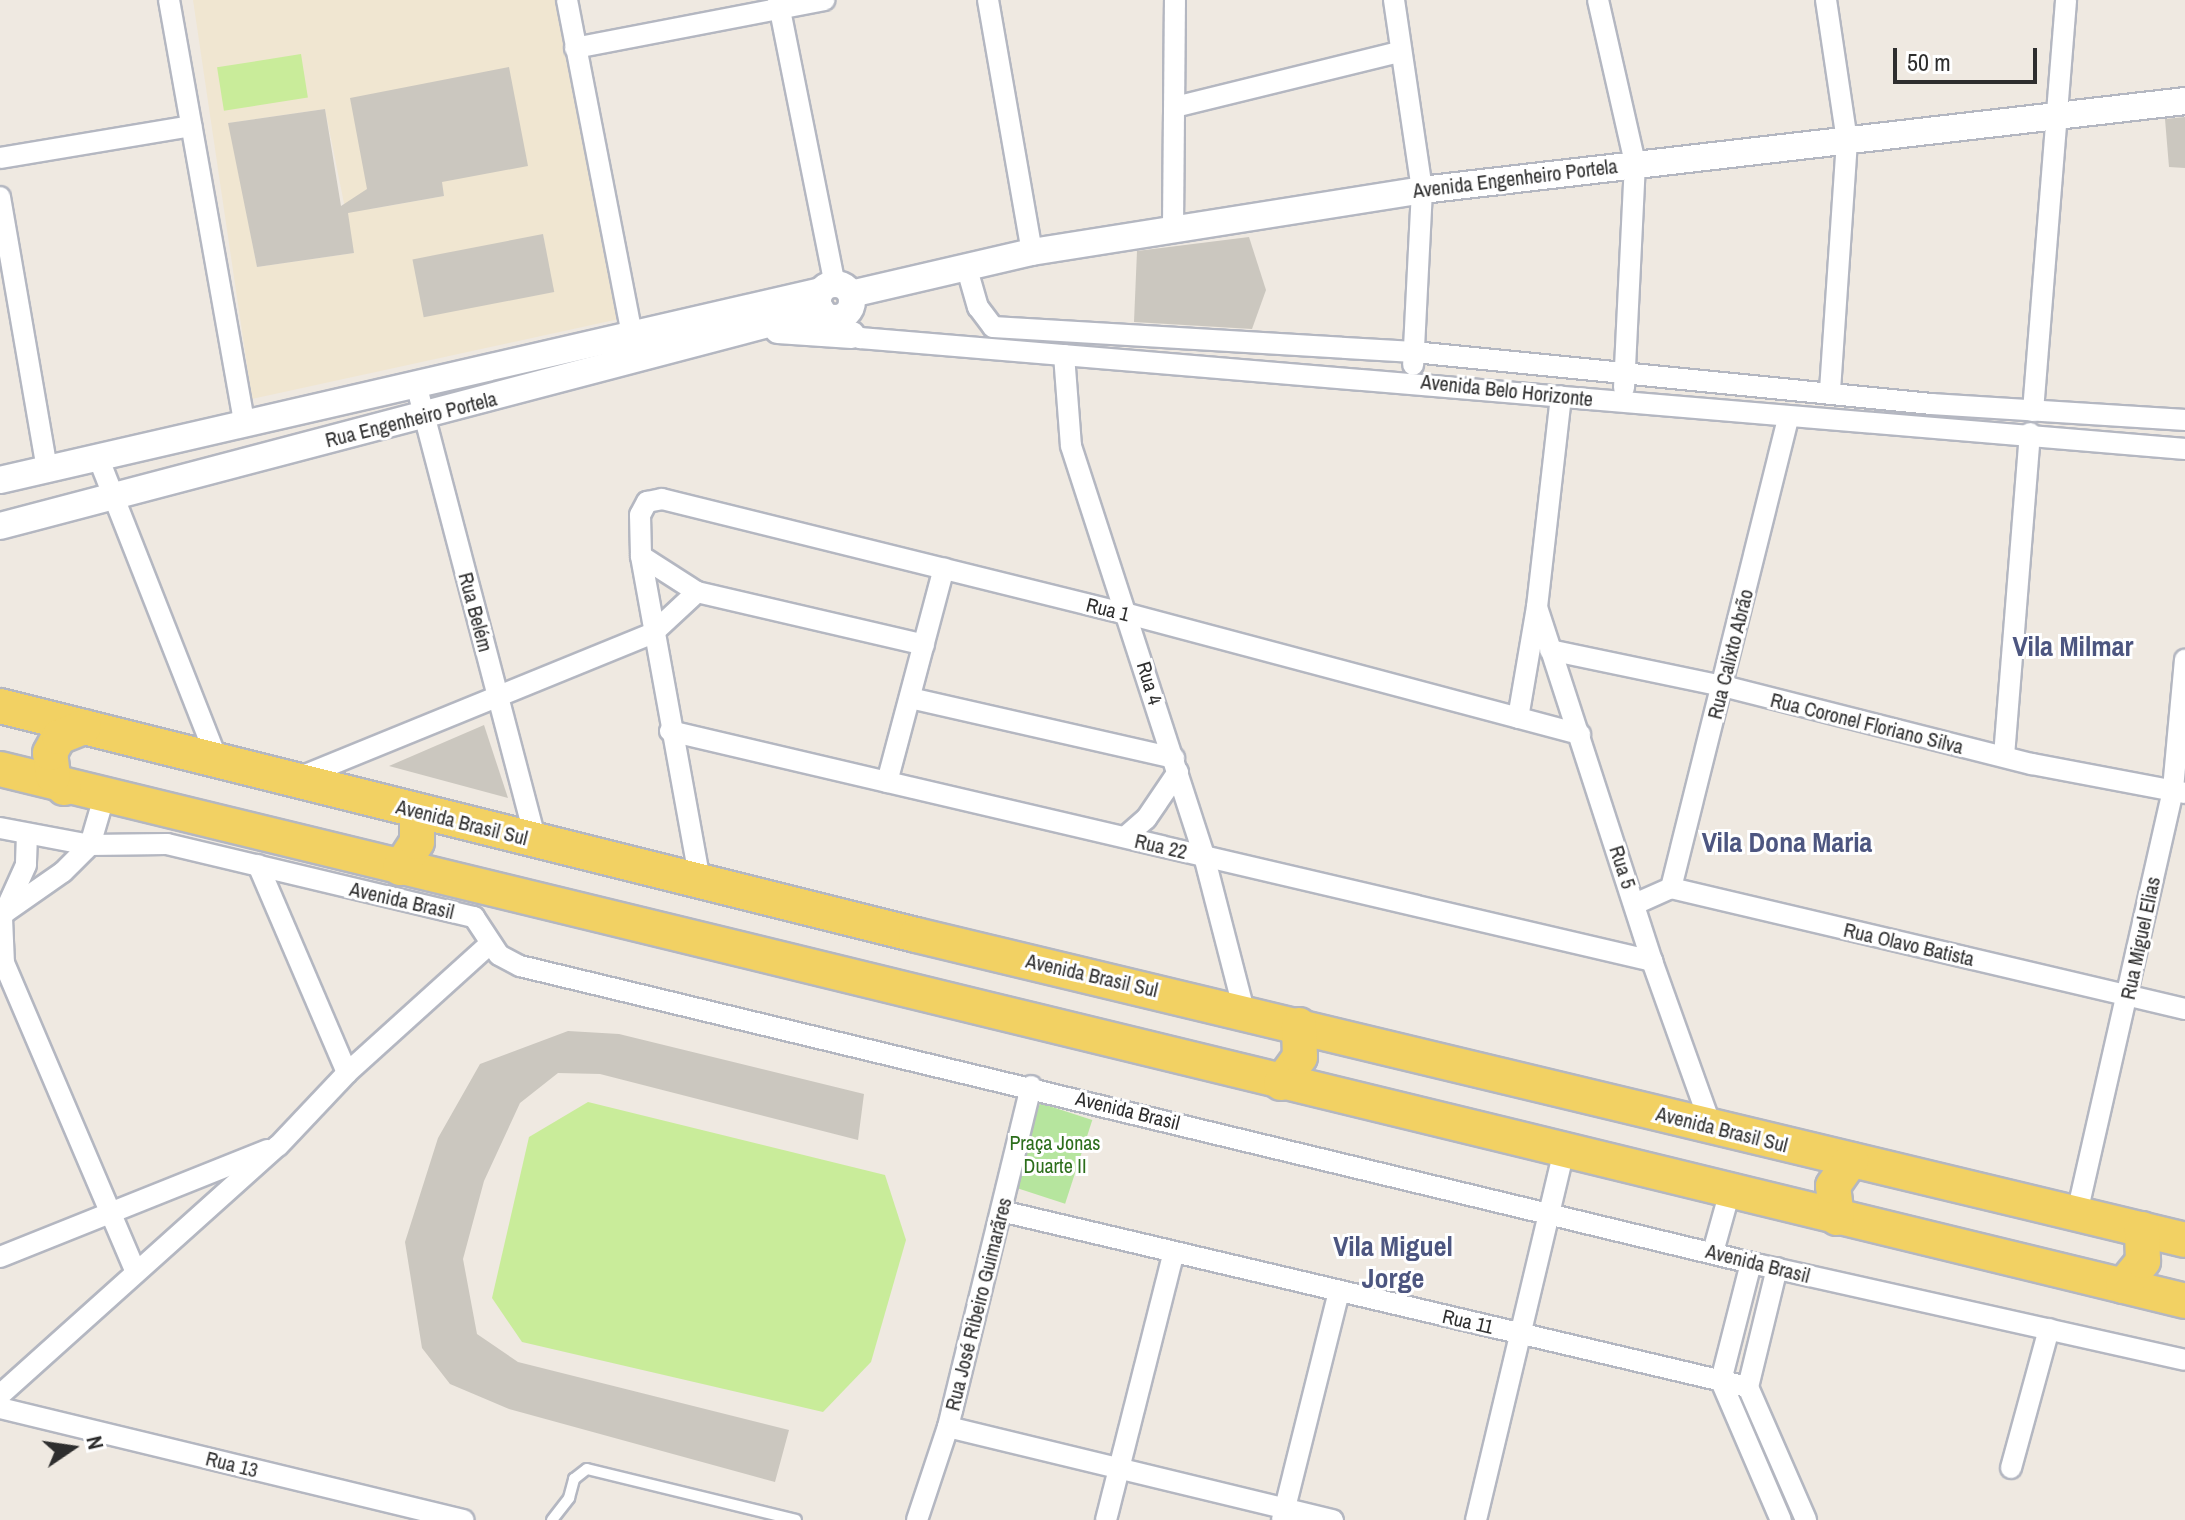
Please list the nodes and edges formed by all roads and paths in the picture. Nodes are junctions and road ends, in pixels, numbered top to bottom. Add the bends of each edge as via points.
1 (169, 0) edge
2 (567, 0) edge
3 (824, 0) edge
4 (988, 0) edge
5 (1175, 0) edge
6 (1394, 0) edge
7 (1598, 0) edge
8 (1826, 0) edge
9 (2066, 0) edge
10 (778, 5) edge
11 (575, 48) junction
12 (1399, 52) junction
13 (2185, 101) edge
14 (1175, 107) junction
15 (2055, 120) junction
16 (191, 126) junction
17 (1847, 141) junction
18 (0, 158) edge
19 (1635, 163) junction
20 (1422, 190) junction
21 (0, 197) edge
22 (1173, 226) junction
23 (1032, 252) junction
24 (967, 269) junction
25 (836, 305) junction
26 (763, 329) junction
27 (632, 334) junction
28 (1414, 352) junction
29 (1064, 355) junction
30 (1624, 377) junction
31 (1412, 381) junction
32 (416, 384) junction
33 (1830, 393) junction
34 (1561, 396) junction
35 (1624, 401) junction
36 (1931, 404) junction
37 (2033, 411) junction
38 (424, 415) junction
39 (2113, 417) junction
40 (1788, 419) junction
41 (2185, 420) edge
42 (244, 423) junction
43 (1929, 426) junction
44 (2030, 433) junction
45 (2112, 442) junction
46 (2185, 449) edge
47 (98, 457) junction
48 (47, 469) junction
49 (0, 480) edge
50 (114, 496) junction
51 (0, 526) edge
52 (641, 556) junction
53 (944, 568) junction
54 (697, 592) junction
55 (1537, 607) junction
56 (1128, 614) junction
57 (653, 633) junction
58 (924, 645) junction
59 (1550, 650) junction
60 (2185, 660) edge
61 (1723, 686) junction
62 (498, 696) junction
63 (910, 698) junction
64 (8, 708) edge
65 (1518, 718) junction
66 (84, 727) junction
67 (670, 731) junction
68 (1580, 734) junction
69 (2004, 756) junction
70 (218, 761) junction
71 (1176, 765) junction
72 (0, 769) edge
73 (294, 780) junction
74 (887, 782) junction
75 (64, 788) junction
76 (2179, 791) edge
77 (104, 797) junction
78 (432, 815) junction
79 (0, 828) edge
80 (27, 834) junction
81 (1125, 837) junction
82 (536, 840) junction
83 (90, 845) junction
84 (1204, 856) junction
85 (258, 865) junction
86 (415, 872) junction
87 (700, 881) junction
88 (1671, 888) junction
89 (480, 903) junction
90 (1635, 904) junction
91 (2, 918) junction
92 (881, 926) junction
93 (916, 935) junction
94 (490, 944) junction
95 (1652, 961) junction
96 (3, 973) edge
97 (866, 980) junction
98 (899, 989) junction
99 (2127, 995) junction
100 (2185, 1009) edge
101 (1244, 1011) junction
102 (1299, 1025) junction
103 (1332, 1033) junction
104 (347, 1073) junction
105 (1031, 1086) junction
106 (1298, 1086) junction
107 (1711, 1126) junction
108 (278, 1146) junction
109 (1564, 1152) junction
110 (1835, 1156) junction
111 (1730, 1191) junction
112 (1800, 1208) junction
113 (108, 1211) junction
114 (1001, 1211) junction
115 (1549, 1213) junction
116 (2077, 1213) junction
117 (1837, 1218) junction
118 (2164, 1235) edge
119 (1174, 1252) junction
120 (1713, 1252) junction
121 (0, 1257) edge
122 (1751, 1263) junction
123 (1777, 1268) junction
124 (136, 1272) junction
125 (2137, 1290) junction
126 (1339, 1291) junction
127 (2185, 1301) edge
128 (2049, 1329) junction
129 (1520, 1333) junction
130 (2185, 1360) edge
131 (1721, 1381) junction
132 (1748, 1387) junction
133 (0, 1395) edge
134 (0, 1408) edge
135 (948, 1427) junction
136 (1119, 1468) junction
137 (2011, 1468) dead end
138 (1283, 1514) edge
139 (464, 1520) edge
140 (552, 1520) edge
141 (796, 1520) edge
142 (917, 1520) edge
143 (1106, 1520) edge
144 (1333, 1520) edge
145 (1476, 1520) edge
146 (1781, 1520) edge
147 (1806, 1520) edge

1 - 16 street
2 - 11 street
3 - 10 street
4 - 23 street
5 - 14 street
6 - 12 street
7 - 19 street
8 - 17 street
9 - 15 street
10 - 11 street
10 - 25 street
11 - 27 street
12 - 14 street
12 - 20 street
13 - 15 street, Avenida Engenheiro Portela
14 - 22 street
15 - 17 street, Avenida Engenheiro Portela
15 - 37 street
16 - 18 street
16 - 42 street
17 - 19 street, Avenida Engenheiro Portela
17 - 33 street
19 - 20 street, Avenida Engenheiro Portela
19 - 30 street
20 - 22 street, Avenida Engenheiro Portela
20 - 28 street
21 - 48 street
22 - 23 street, Avenida Engenheiro Portela
23 - 24 street, Avenida Engenheiro Portela
24 - 25 street, Avenida Engenheiro Portela
24 - 28 street, Avenida Belo Horizonte via 978,307 993,327
25 - 26 street, Rua Engenheiro Portela
25 - 26 street
25 - 27 street, Rua Engenheiro Portela
25 - 29 street, Avenida Belo Horizonte
26 - 38 street, Rua Engenheiro Portela
27 - 32 street, Rua Engenheiro Portela
28 - 30 street, Avenida Belo Horizonte
28 - 31 street
29 - 31 street, Avenida Belo Horizonte
29 - 56 street, Rua 4 via 1071,446
30 - 33 street, Avenida Belo Horizonte
30 - 35 street
31 - 34 street, Avenida Belo Horizonte
32 - 38 street, Rua Belém
32 - 42 street, Rua Engenheiro Portela
33 - 36 street, Avenida Belo Horizonte
34 - 35 street, Avenida Belo Horizonte
34 - 55 street, Rua 5
35 - 40 street, Avenida Belo Horizonte
36 - 37 street, Avenida Belo Horizonte
36 - 43 street
37 - 39 street, Avenida Belo Horizonte
38 - 50 street, Rua Engenheiro Portela
38 - 62 street, Rua Belém
39 - 41 street, Avenida Belo Horizonte
39 - 45 street
40 - 43 street, Avenida Belo Horizonte
40 - 61 street, Rua Calixto Abrão
42 - 47 street, Rua Engenheiro Portela
43 - 44 street, Avenida Belo Horizonte
44 - 45 street, Avenida Belo Horizonte
44 - 69 street
45 - 46 street, Avenida Belo Horizonte
47 - 48 street, Rua Engenheiro Portela
47 - 50 street
48 - 49 street, Rua Engenheiro Portela
50 - 51 street, Rua Engenheiro Portela
50 - 70 street
52 - 53 street, Rua 1 via 640,515 647,502 662,499
52 - 54 street
52 - 57 street
53 - 56 street, Rua 1
53 - 58 street
54 - 57 street
54 - 58 street
55 - 59 street, Rua 5
55 - 65 street, Rua 5
56 - 65 street, Rua 1
56 - 71 street, Rua 4
57 - 62 street
57 - 67 street
58 - 63 street
59 - 61 street, Rua Coronel Floriano Silva
59 - 68 street, Rua 5
60 - 76 street, Rua Miguel Elias
61 - 69 street, Rua Coronel Floriano Silva
61 - 88 street, Rua Calixto Abrão
62 - 73 street
62 - 82 street, Rua Belém
63 - 71 street
63 - 74 street
64 - 66 main road, Avenida Brasil Sul
64 - 72 main road via 28,721 32,746 23,760
65 - 68 street, Rua 1
66 - 70 main road, Avenida Brasil Sul
66 - 75 main road via 59,737 50,753 53,776
67 - 74 street, Rua 22
67 - 87 street
68 - 90 street, Rua 5
69 - 76 street, Rua Coronel Floriano Silva
70 - 73 main road, Avenida Brasil Sul
71 - 81 street via 1146,819
71 - 84 street, Rua 4
72 - 75 main road
73 - 78 main road, Avenida Brasil Sul
74 - 81 street, Rua 22
75 - 77 main road
76 - 99 street, Rua Miguel Elias
77 - 83 street
77 - 86 main road
78 - 82 main road, Avenida Brasil Sul
78 - 86 main road via 431,845
79 - 80 street, Avenida Brasil
80 - 83 street, Avenida Brasil
80 - 91 street via 26,865
81 - 84 street, Rua 22
82 - 87 main road, Avenida Brasil Sul
83 - 85 street, Avenida Brasil via 167,844
83 - 91 street
84 - 95 street, Rua 22
84 - 101 street, Rua 4
85 - 89 street, Avenida Brasil
85 - 104 street
86 - 89 main road
87 - 92 main road, Avenida Brasil Sul
88 - 90 street
88 - 99 street, Rua Olavo Batista
89 - 94 street, Avenida Brasil
89 - 97 main road
90 - 95 street, Rua 5
91 - 96 street
92 - 93 main road, Avenida Brasil Sul
92 - 97 main road via 882,956
93 - 98 main road via 899,959
93 - 101 main road, Avenida Brasil Sul
94 - 104 street
94 - 105 street, Avenida Brasil via 520,966
95 - 107 street, Rua 5
96 - 113 street
97 - 98 main road
98 - 106 main road
99 - 100 street, Rua Olavo Batista
99 - 116 street, Rua Miguel Elias
101 - 102 main road, Avenida Brasil Sul
102 - 103 main road, Avenida Brasil Sul
102 - 106 main road
103 - 106 main road via 1315,1051
103 - 107 main road, Avenida Brasil Sul
104 - 108 street
105 - 114 street, Rua José Ribeiro Guimarãres
105 - 115 street, Avenida Brasil
106 - 109 main road
107 - 110 main road, Avenida Brasil Sul
108 - 113 street
108 - 124 street
109 - 111 main road
109 - 115 street
110 - 112 main road
110 - 116 main road, Avenida Brasil Sul
110 - 117 main road
111 - 112 main road
111 - 120 street
112 - 117 main road
113 - 121 street
113 - 124 street
114 - 119 street, Rua 11
114 - 135 street, Rua José Ribeiro Guimarãres
115 - 120 street, Avenida Brasil
115 - 129 street
116 - 118 main road, Avenida Brasil Sul
117 - 125 main road
118 - 125 main road
119 - 126 street, Rua 11
119 - 136 street
120 - 122 street, Avenida Brasil
122 - 123 street, Avenida Brasil
122 - 131 street
123 - 128 street, Avenida Brasil
123 - 132 street
124 - 133 street
125 - 127 main road
126 - 129 street, Rua 11
126 - 138 street
128 - 130 street, Avenida Brasil
128 - 137 street
129 - 131 street, Rua 11
129 - 145 street
131 - 132 street, Rua 11
131 - 146 street
132 - 147 street
134 - 139 street, Rua 13
135 - 136 street
135 - 142 street, Rua José Ribeiro Guimarãres
136 - 138 street
136 - 143 street
138 - 144 street
140 - 141 lane via 569,1498 574,1479 587,1469

